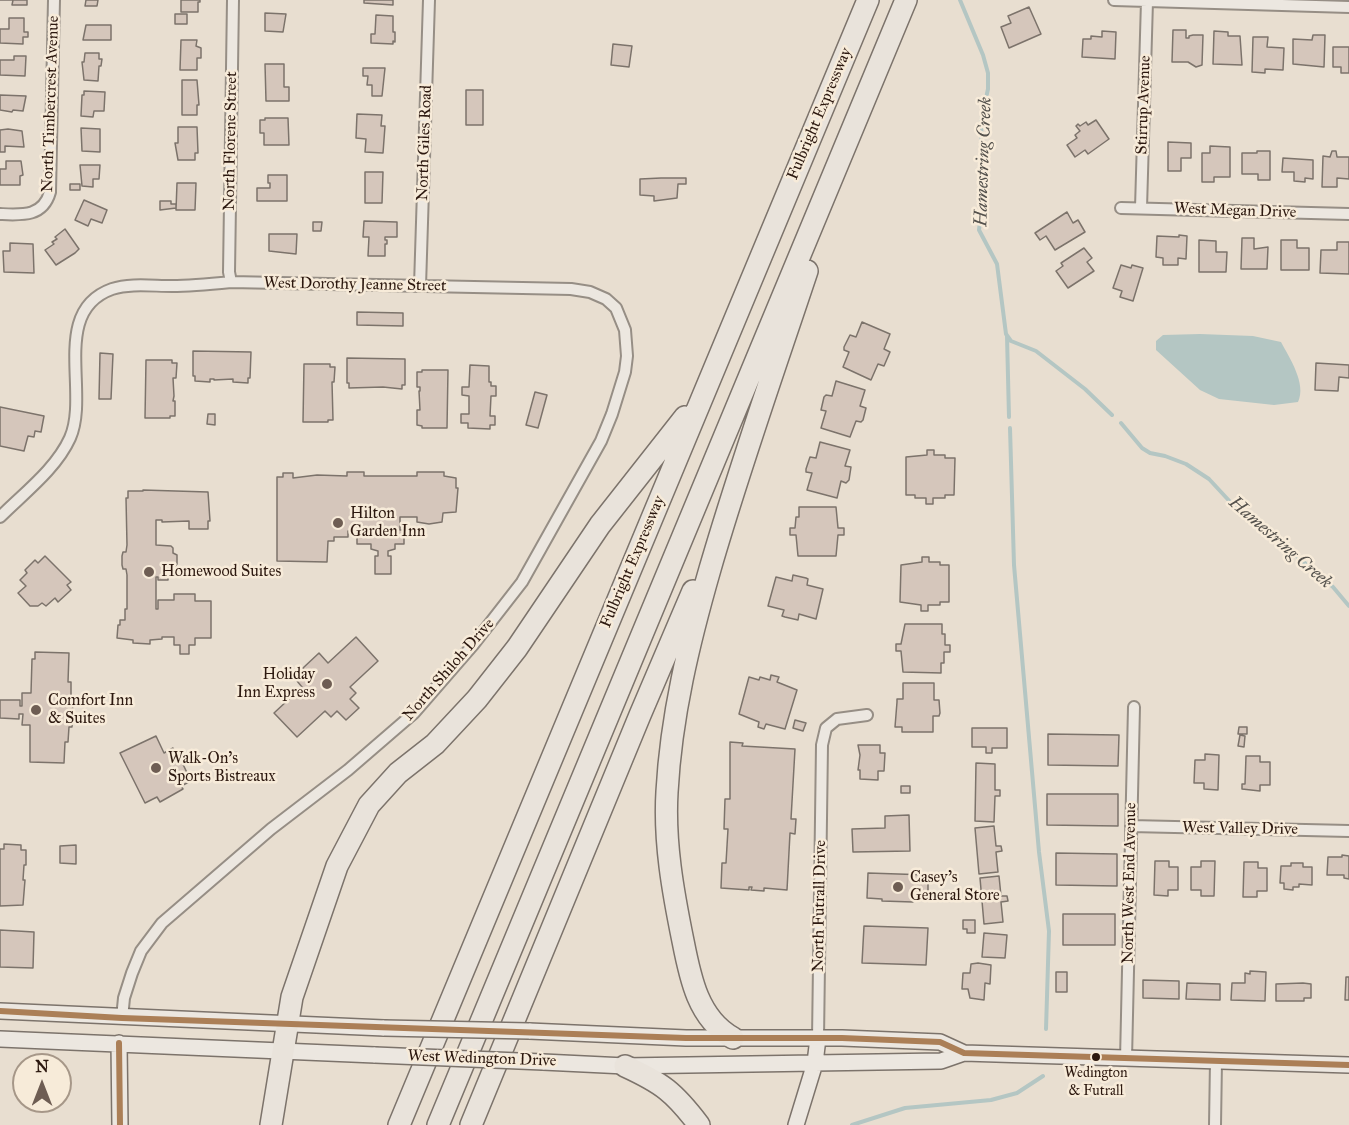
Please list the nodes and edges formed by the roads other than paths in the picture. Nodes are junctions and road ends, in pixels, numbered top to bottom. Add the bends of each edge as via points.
1 (54, 0) edge
2 (234, 0) edge
3 (429, 0) edge
4 (868, 0) edge
5 (906, 0) edge
6 (1114, 0) edge
7 (1147, 1) edge
8 (1349, 7) edge
9 (860, 108) junction
10 (1121, 208) dead end
11 (1141, 208) junction
12 (0, 214) edge
13 (1349, 214) edge
14 (231, 282) junction
15 (420, 286) junction
16 (616, 308) joint
17 (703, 395) junction
18 (0, 517) edge
19 (723, 525) junction
20 (1134, 707) dead end
21 (867, 715) dead end
22 (1131, 826) junction
23 (1349, 831) edge
24 (0, 1011) edge
25 (122, 1018) junction
26 (288, 1024) junction
27 (733, 1038) junction
28 (818, 1038) junction
29 (0, 1039) edge
30 (119, 1043) junction
31 (283, 1050) junction
32 (964, 1053) junction
33 (1126, 1059) junction
34 (1216, 1061) junction
35 (815, 1063) junction
36 (1349, 1065) edge
37 (626, 1066) junction
38 (120, 1125) edge
39 (271, 1125) edge
40 (399, 1125) edge
41 (438, 1125) edge
42 (471, 1125) edge
43 (699, 1125) edge
44 (796, 1125) edge
45 (1215, 1125) edge

1 - 12 street, North Timbercrest Avenue via 50,192 42,207 25,215
2 - 14 street, North Florene Street
3 - 15 street, North Giles Road
4 - 17 highway, Fulbright Expressway
5 - 9 highway
6 - 7 street
7 - 8 street
7 - 11 street, Stirrup Avenue
9 - 19 highway
9 - 41 highway
10 - 11 street, West Megan Drive
11 - 13 street, West Megan Drive
14 - 15 street, West Dorothy Jeanne Street
14 - 18 street, West Dorothy Jeanne Street via 120,287 93,300 77,330 76,416 70,438 57,460
15 - 16 street, West Dorothy Jeanne Street via 571,289 606,298
16 - 25 street, North Shiloh Drive via 625,330 627,356 612,414 601,441 522,582 408,719 162,923 141,951
17 - 26 highway via 600,525 477,699 369,805 337,866 313,930 292,997
17 - 40 highway, Fulbright Expressway
19 - 27 highway via 688,646 667,794 673,888 690,975 708,1017 720,1031
19 - 42 highway
20 - 22 street, North West End Avenue
21 - 28 street, North Futrall Drive via 837,719 826,728 822,745
22 - 23 street, West Valley Drive
22 - 33 street, North West End Avenue
24 - 25 main road, West Wedington Drive
25 - 26 main road, West Wedington Drive
26 - 27 main road, West Wedington Drive, bridge
26 - 31 highway
27 - 28 main road, West Wedington Drive
28 - 32 main road, West Wedington Drive via 940,1042
28 - 35 main road, North Futrall Drive
29 - 30 main road, West Wedington Drive
30 - 31 main road, West Wedington Drive
30 - 38 main road
31 - 37 main road, West Wedington Drive, bridge
31 - 39 highway
32 - 33 main road, West Wedington Drive
32 - 35 main road, West Wedington Drive via 941,1061
33 - 34 main road, West Wedington Drive
34 - 36 main road, West Wedington Drive
34 - 45 street
35 - 37 main road, West Wedington Drive
35 - 44 main road, North Futrall Drive
37 - 43 highway via 657,1081 680,1100

